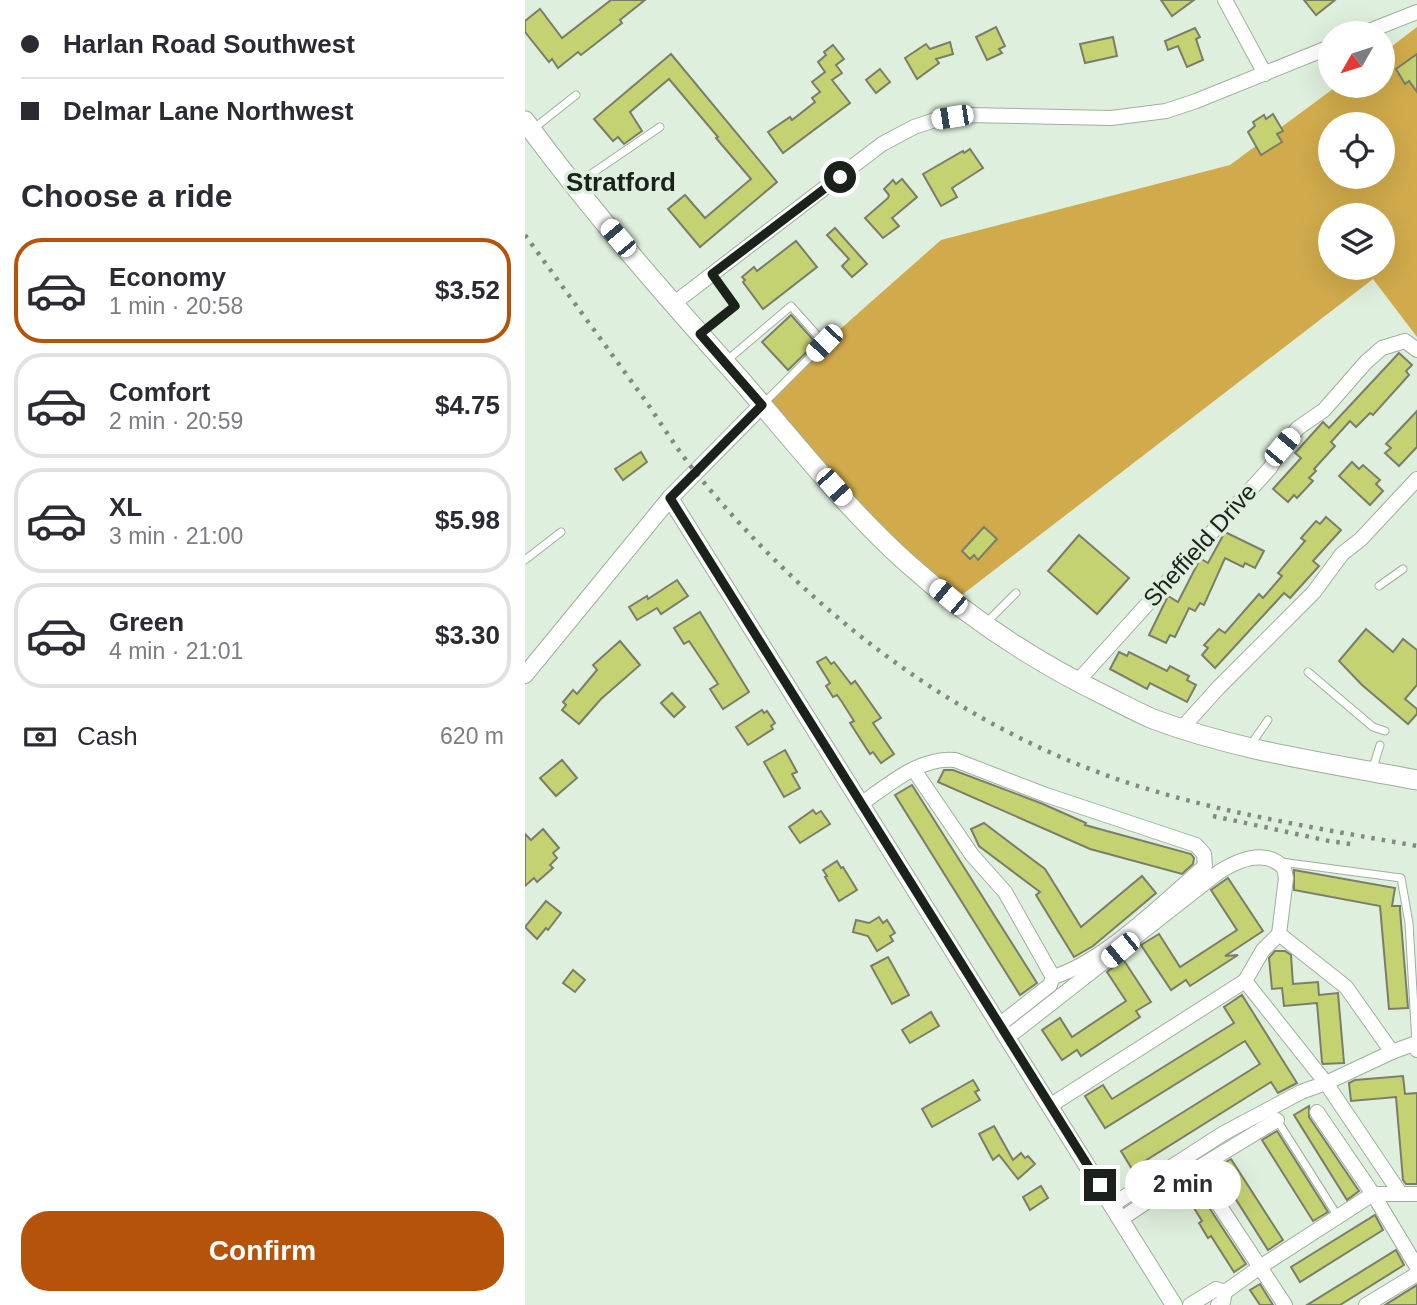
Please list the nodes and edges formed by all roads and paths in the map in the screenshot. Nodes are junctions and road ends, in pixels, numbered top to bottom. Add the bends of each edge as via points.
1 (1225, 0) edge
2 (1417, 12) edge
3 (1394, 21) edge
4 (1318, 52) edge
5 (1265, 74) junction
6 (576, 95) dead end
7 (528, 125) edge
8 (660, 127) dead end
9 (574, 186) junction
10 (712, 274) junction
11 (673, 304) junction
12 (700, 334) junction
13 (1417, 350) edge
14 (724, 362) junction
15 (762, 405) junction
16 (1417, 479) edge
17 (670, 498) junction
18 (561, 531) dead end
19 (525, 560) edge
20 (1403, 569) dead end
21 (1379, 586) dead end
22 (1016, 593) dead end
23 (985, 624) junction
24 (526, 672) edge
25 (1308, 672) dead end
26 (1077, 682) junction
27 (1268, 720) dead end
28 (1182, 729) junction
29 (1385, 731) dead end
30 (1380, 745) dead end
31 (1249, 747) junction
32 (914, 770) junction
33 (1372, 771) junction
34 (1417, 780) edge
35 (860, 804) junction
36 (1278, 862) junction
37 (1279, 934) junction
38 (1053, 978) junction
39 (1245, 981) junction
40 (1003, 1032) junction
41 (1416, 1046) edge
42 (1392, 1052) junction
43 (1326, 1083) junction
44 (1051, 1105) junction
45 (1317, 1112) dead end
46 (1277, 1120) joint
47 (1196, 1170) junction
48 (1400, 1193) junction
49 (1373, 1194) junction
50 (1417, 1194) edge
51 (1116, 1212) junction
52 (1337, 1215) junction
53 (1260, 1267) junction
54 (1417, 1267) edge
55 (1417, 1274) edge
56 (1222, 1298) edge
57 (1174, 1305) edge
58 (1190, 1305) edge
59 (1285, 1305) edge
60 (1366, 1305) edge

1 - 5 street
2 - 3 street
4 - 5 street
5 - 10 street via 1166,111 1111,118 966,115 914,127 882,144
6 - 7 lane
7 - 9 main road
8 - 9 lane
9 - 11 main road
10 - 11 street
10 - 12 lane via 735,306
11 - 12 main road
12 - 14 main road
13 - 26 street, Sheffield Drive via 1405,341 1381,348 1324,410 1298,428 1270,468
14 - 15 main road
14 - 15 lane via 791,306 824,343
15 - 17 street
15 - 23 main road via 905,562
16 - 28 street
17 - 24 street
17 - 35 street
18 - 19 lane
20 - 21 lane
22 - 23 lane
23 - 26 main road
25 - 29 lane via 1373,727
26 - 28 main road
27 - 31 lane
28 - 31 main road
30 - 33 lane
31 - 33 main road
32 - 35 street
32 - 38 street via 972,855 1005,892
32 - 38 street via 942,758 955,760 1196,845 1204,854 1205,866 1121,937 1072,972
33 - 34 main road
35 - 40 street
36 - 37 street via 1286,878
36 - 40 street via 1253,858 1219,872
36 - 41 lane via 1401,878 1409,923
37 - 39 street via 1263,950
37 - 42 street via 1346,987
38 - 40 street
39 - 43 street
39 - 44 street
40 - 44 street
41 - 42 street
42 - 43 street
43 - 48 street
43 - 51 street via 1224,1133
44 - 51 street
45 - 49 street
46 - 47 street
46 - 52 lane
47 - 51 street
47 - 53 street
48 - 49 street
48 - 50 street
49 - 52 street
49 - 54 street
51 - 57 street
52 - 53 street
53 - 56 street
53 - 59 street
55 - 60 street
56 - 58 street via 1216,1289

